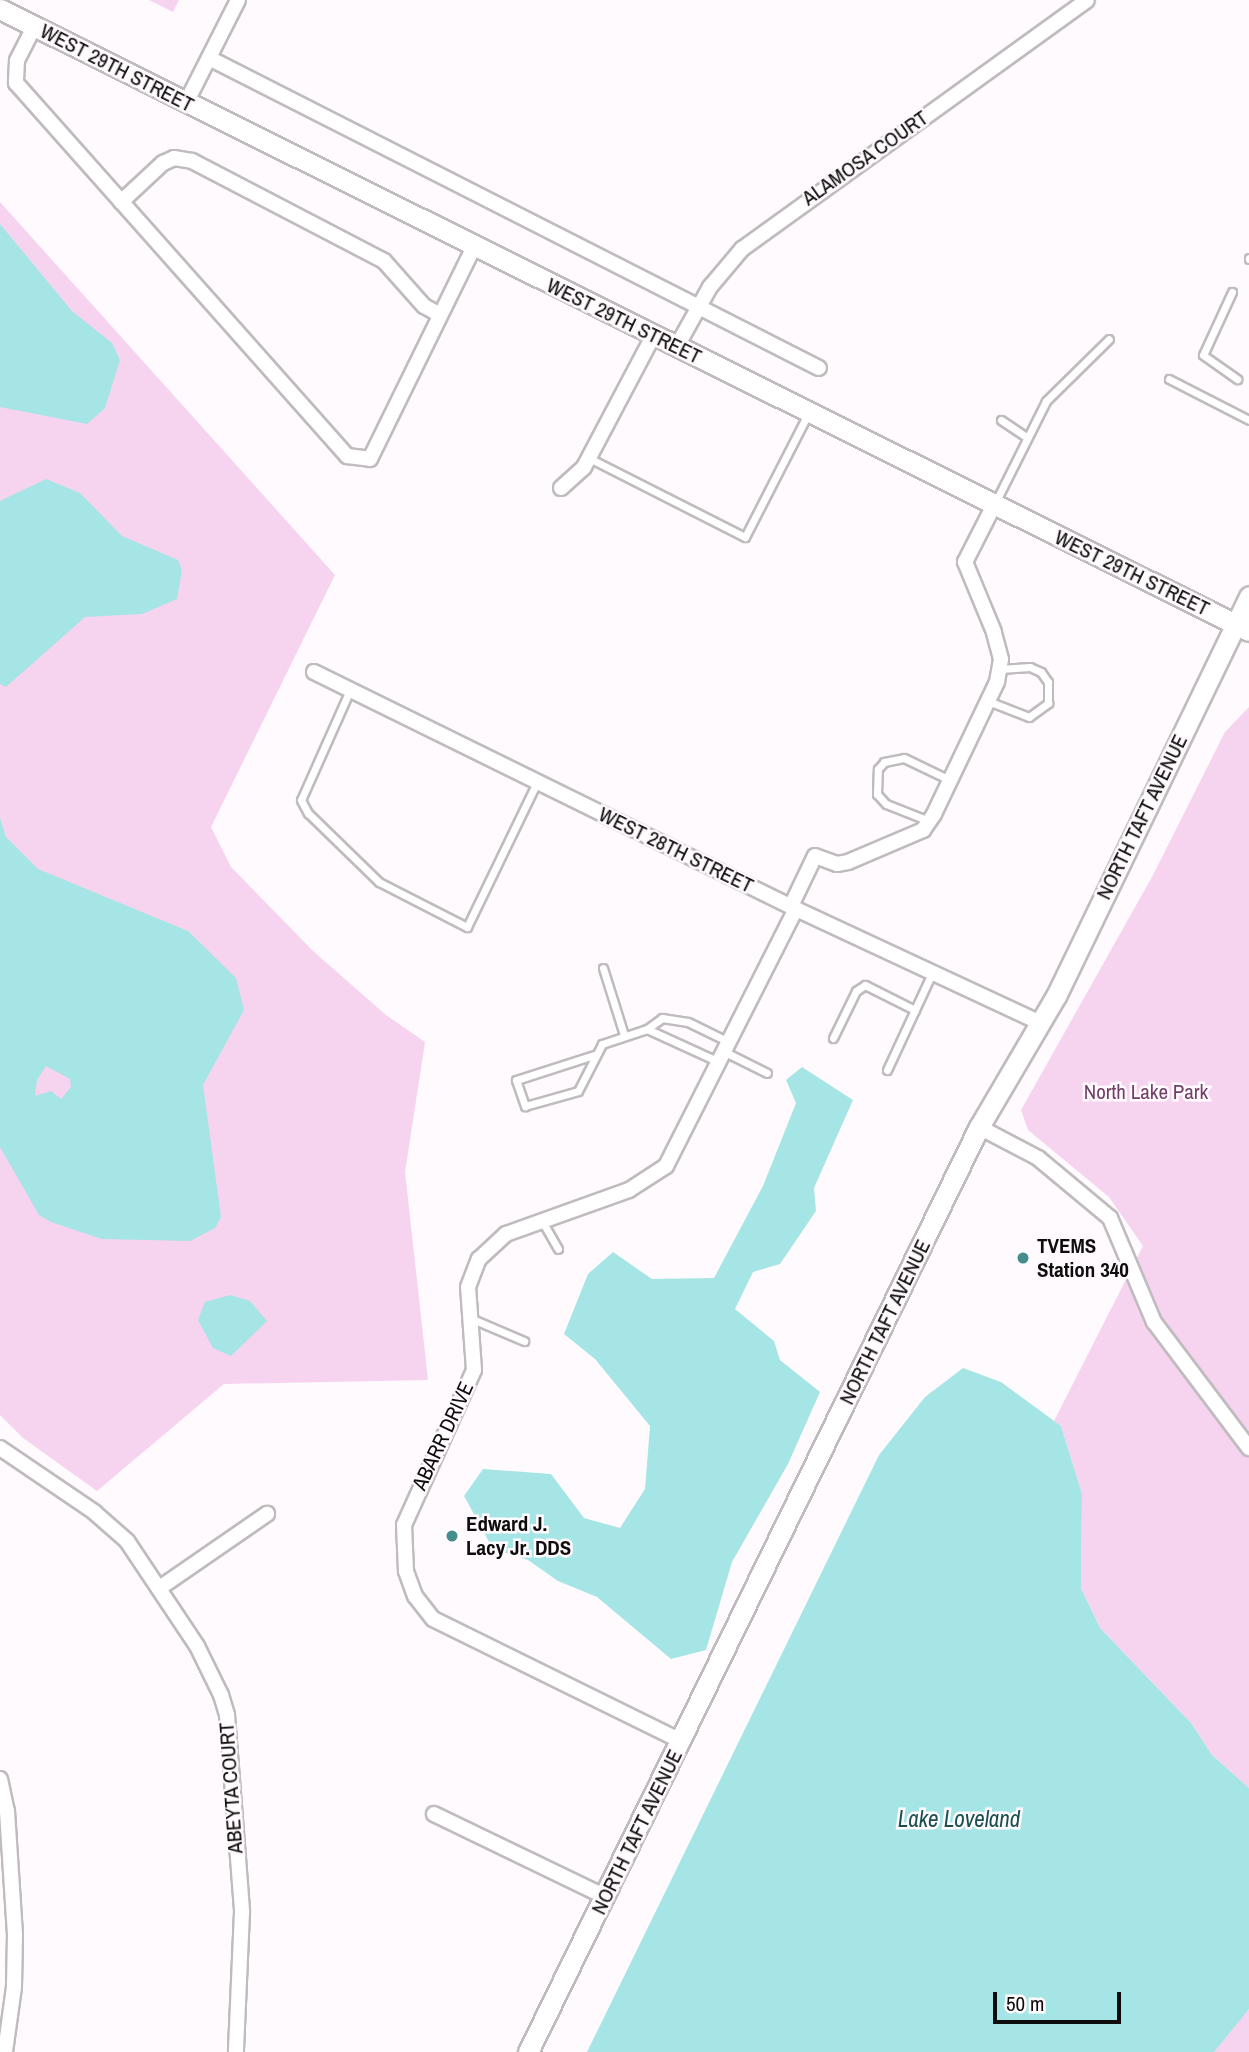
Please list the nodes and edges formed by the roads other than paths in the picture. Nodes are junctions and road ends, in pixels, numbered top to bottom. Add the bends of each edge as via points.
1 (238, 0) edge
2 (1087, 0) edge
3 (0, 9) edge
4 (34, 27) junction
5 (209, 58) junction
6 (186, 103) junction
7 (121, 202) junction
8 (474, 247) junction
9 (1232, 292) dead end
10 (698, 308) junction
11 (440, 315) junction
12 (653, 336) junction
13 (1109, 339) dead end
14 (677, 348) junction
15 (819, 368) dead end
16 (1169, 379) dead end
17 (1237, 379) dead end
18 (808, 413) junction
19 (1001, 419) dead end
20 (1249, 420) edge
21 (1025, 436) junction
22 (589, 458) junction
23 (561, 488) dead end
24 (994, 505) junction
25 (1249, 596) edge
26 (1242, 628) edge
27 (1000, 669) junction
28 (314, 672) dead end
29 (350, 689) junction
30 (988, 701) junction
31 (950, 780) junction
32 (537, 782) junction
33 (929, 821) junction
34 (793, 907) junction
35 (603, 968) dead end
36 (932, 973) junction
37 (915, 1010) junction
38 (1040, 1023) junction
39 (647, 1029) junction
40 (624, 1035) junction
41 (833, 1038) dead end
42 (722, 1051) junction
43 (594, 1055) junction
44 (887, 1070) dead end
45 (767, 1073) dead end
46 (979, 1127) junction
47 (542, 1220) junction
48 (558, 1249) dead end
49 (469, 1318) junction
50 (524, 1341) dead end
51 (0, 1448) edge
52 (1249, 1448) edge
53 (267, 1514) dead end
54 (161, 1587) junction
55 (681, 1741) junction
56 (0, 1779) edge
57 (434, 1814) dead end
58 (606, 1897) junction
59 (5, 2052) edge
60 (236, 2052) edge
61 (528, 2052) edge

1 - 5 street
2 - 10 street, ALAMOSA COURT via 772,223 724,267
3 - 4 main road, WEST 29TH STREET
4 - 6 main road, WEST 29TH STREET
4 - 7 street via 17,61 16,83
5 - 6 street
5 - 10 street, WEST 29TH STREET
6 - 8 main road, WEST 29TH STREET
7 - 11 street via 163,163 174,158 192,161 384,261 424,306
7 - 11 street via 347,456 370,459
8 - 11 street
8 - 12 main road, WEST 29TH STREET
9 - 17 lane via 1203,355
10 - 14 street, ALAMOSA COURT
10 - 15 street, WEST 29TH STREET
12 - 14 main road, WEST 29TH STREET
12 - 22 street
13 - 21 lane via 1065,379
14 - 18 main road, WEST 29TH STREET
16 - 20 lane
18 - 22 lane via 744,537
18 - 24 main road, WEST 29TH STREET
19 - 21 lane
21 - 24 lane
22 - 23 street
24 - 26 main road, WEST 29TH STREET
24 - 27 street via 965,562 994,632
25 - 26 main road, NORTH TAFT AVENUE
26 - 38 main road, NORTH TAFT AVENUE
27 - 30 street
27 - 30 lane via 1030,667 1041,672 1048,682 1048,703 1029,717
28 - 29 street, WEST 28TH STREET
29 - 32 street, WEST 28TH STREET
29 - 32 lane via 301,800 308,813 379,882 467,927
30 - 31 street
31 - 33 street
31 - 33 lane via 904,758 884,762 878,769 877,794 886,804
32 - 34 street, WEST 28TH STREET
33 - 34 street, ABARR DRIVE via 923,830 848,862 816,856
34 - 36 street, WEST 28TH STREET
34 - 42 street, ABARR DRIVE
35 - 40 lane
36 - 37 lane
36 - 38 street, WEST 28TH STREET
37 - 41 lane via 865,985 856,991
37 - 44 lane
38 - 46 main road, NORTH TAFT AVENUE
39 - 40 lane
39 - 42 lane
39 - 42 lane via 662,1018 674,1018
40 - 43 lane via 602,1044
42 - 45 lane
42 - 47 street, ABARR DRIVE via 670,1158 655,1177
43 - 43 lane via 578,1091 525,1106 516,1080
46 - 52 street via 1038,1158 1110,1217 1154,1322
46 - 55 main road, NORTH TAFT AVENUE
47 - 48 lane
47 - 49 street, ABARR DRIVE via 506,1234 479,1259 468,1287
49 - 50 lane
49 - 55 street, ABARR DRIVE via 474,1370 404,1525 403,1556 415,1596 447,1628
51 - 54 street, ABEYTA COURT via 112,1526
53 - 54 street
54 - 60 street, ABEYTA COURT via 197,1646 227,1715 242,1912
55 - 58 main road, NORTH TAFT AVENUE
56 - 59 street via 7,1811 15,1934 15,1987
57 - 58 street
58 - 61 main road, NORTH TAFT AVENUE

